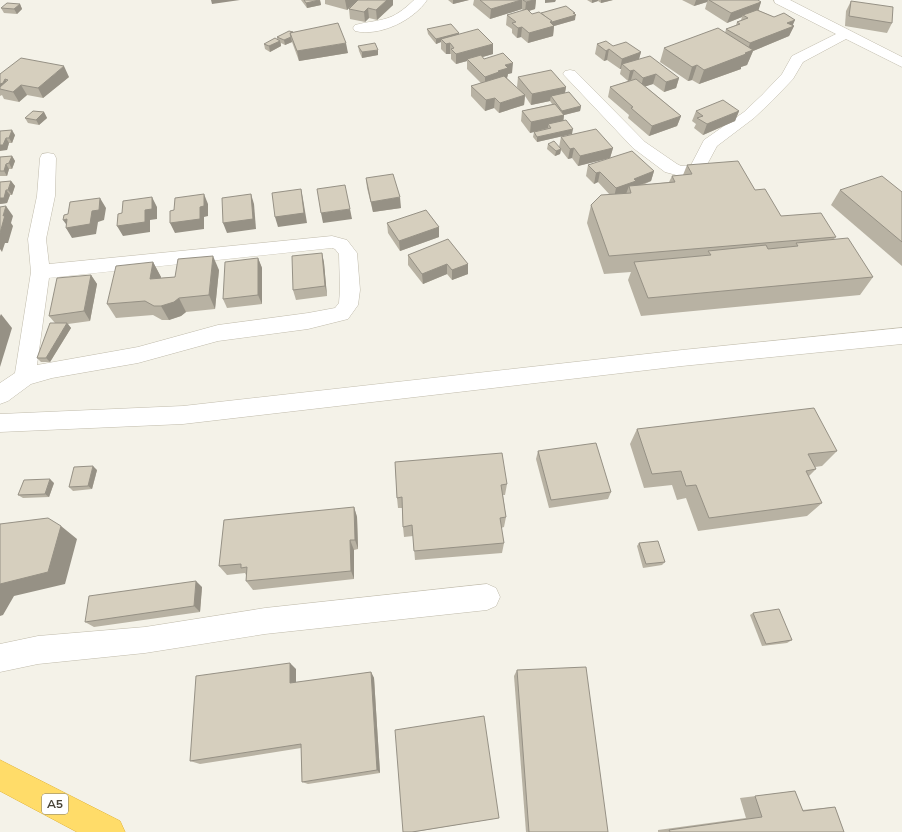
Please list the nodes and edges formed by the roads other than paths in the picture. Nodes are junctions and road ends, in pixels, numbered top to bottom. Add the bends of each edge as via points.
1 (421, 0) edge
2 (780, 0) edge
3 (360, 28) dead end
4 (846, 34) junction
5 (902, 63) edge
6 (570, 74) dead end
7 (48, 158) dead end
8 (40, 272) junction
9 (902, 336) edge
10 (25, 378) junction
11 (0, 395) edge
12 (0, 423) edge
13 (487, 597) dead end
14 (0, 658) edge
15 (0, 775) edge
16 (109, 832) edge

1 - 3 street via 396,21 387,25
2 - 4 street
4 - 5 street
4 - 6 street via 797,59 788,76 767,98 749,115 710,143 697,168 690,171 671,168 639,145
7 - 8 street via 46,196 37,239
8 - 10 street
8 - 10 street via 332,242 341,244 348,253 350,290 346,309 341,314 327,318 218,333 138,355 52,370
9 - 12 street via 682,358 183,415
10 - 11 street
13 - 14 street via 265,621 145,640 38,650
15 - 16 highway, A5

